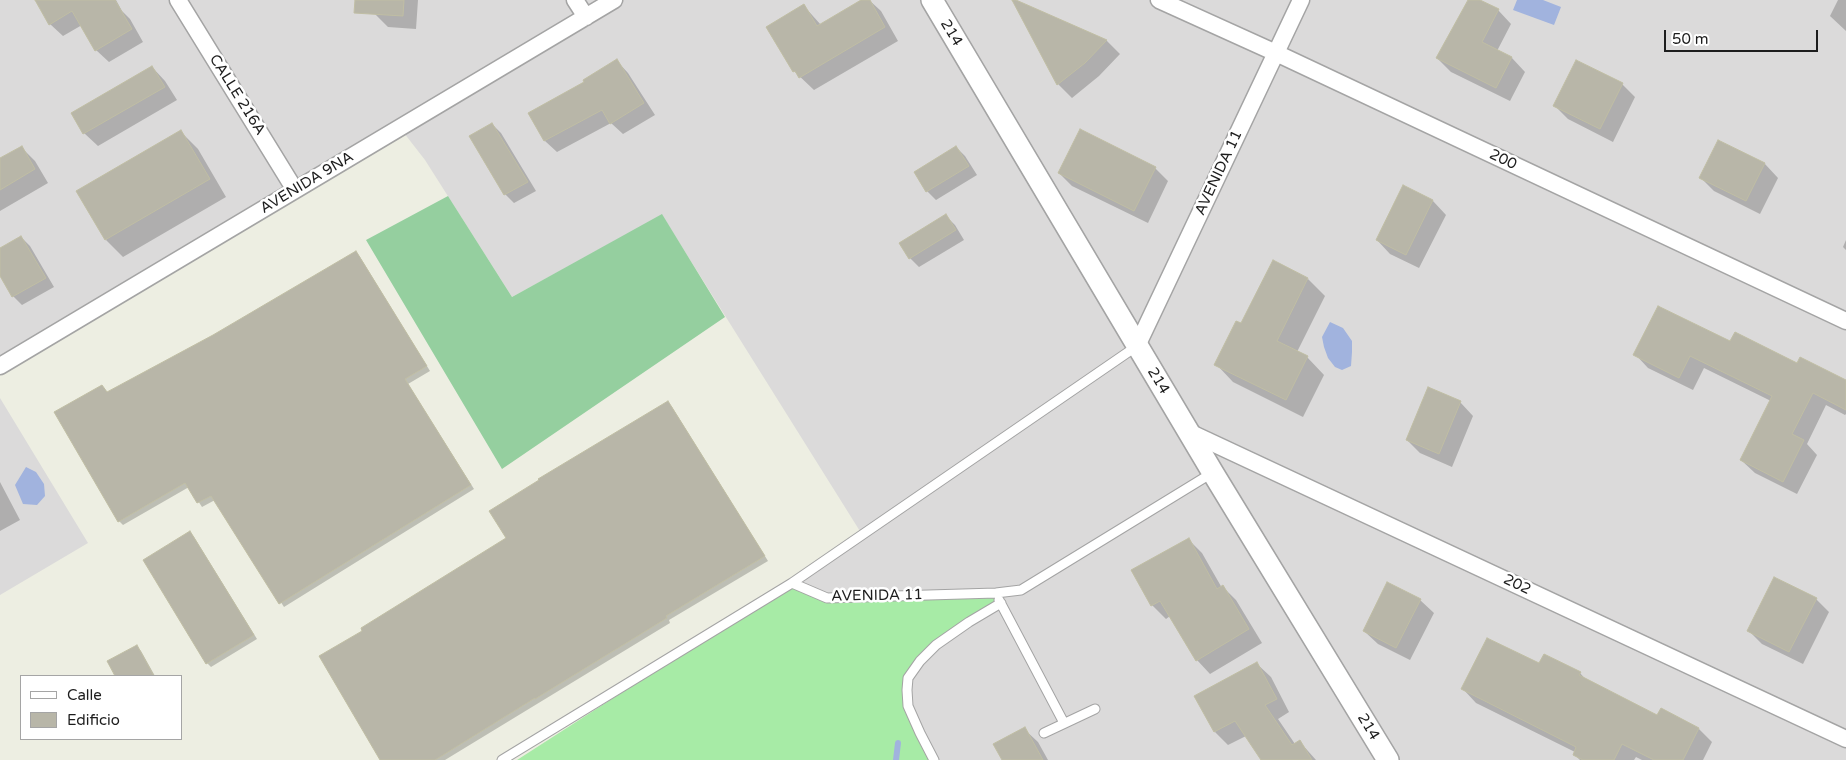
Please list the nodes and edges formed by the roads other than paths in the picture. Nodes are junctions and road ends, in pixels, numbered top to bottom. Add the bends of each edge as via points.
1 (178, 0) edge
2 (576, 0) edge
3 (614, 0) edge
4 (932, 0) edge
5 (1159, 0) edge
6 (1301, 0) edge
7 (586, 17) junction
8 (1276, 53) junction
9 (295, 190) junction
10 (1846, 321) edge
11 (1137, 346) junction
12 (1, 363) edge
13 (1189, 432) junction
14 (1213, 473) junction
15 (792, 583) junction
16 (996, 593) junction
17 (1001, 604) junction
18 (1095, 709) dead end
19 (1064, 723) junction
20 (1044, 733) dead end
21 (1846, 739) edge
22 (502, 760) edge
23 (934, 760) edge
24 (1388, 760) edge

1 - 9 street, CALLE 216A
2 - 7 street
3 - 7 street, AVENIDA 9NA
4 - 11 street, 214
5 - 8 street, 200
6 - 8 street, AVENIDA 11
7 - 9 street, AVENIDA 9NA
8 - 10 street, 200
8 - 11 street, AVENIDA 11
9 - 12 street, AVENIDA 9NA
11 - 13 street, 214
11 - 15 lane
13 - 14 street, 214
13 - 21 street, 202
14 - 16 lane, AVENIDA 11 via 1021,590
14 - 24 street, 214
15 - 16 lane, AVENIDA 11 via 827,598
15 - 22 lane
16 - 17 lane
17 - 19 lane
17 - 23 lane via 936,645 908,678 908,706
18 - 19 lane
19 - 20 lane

